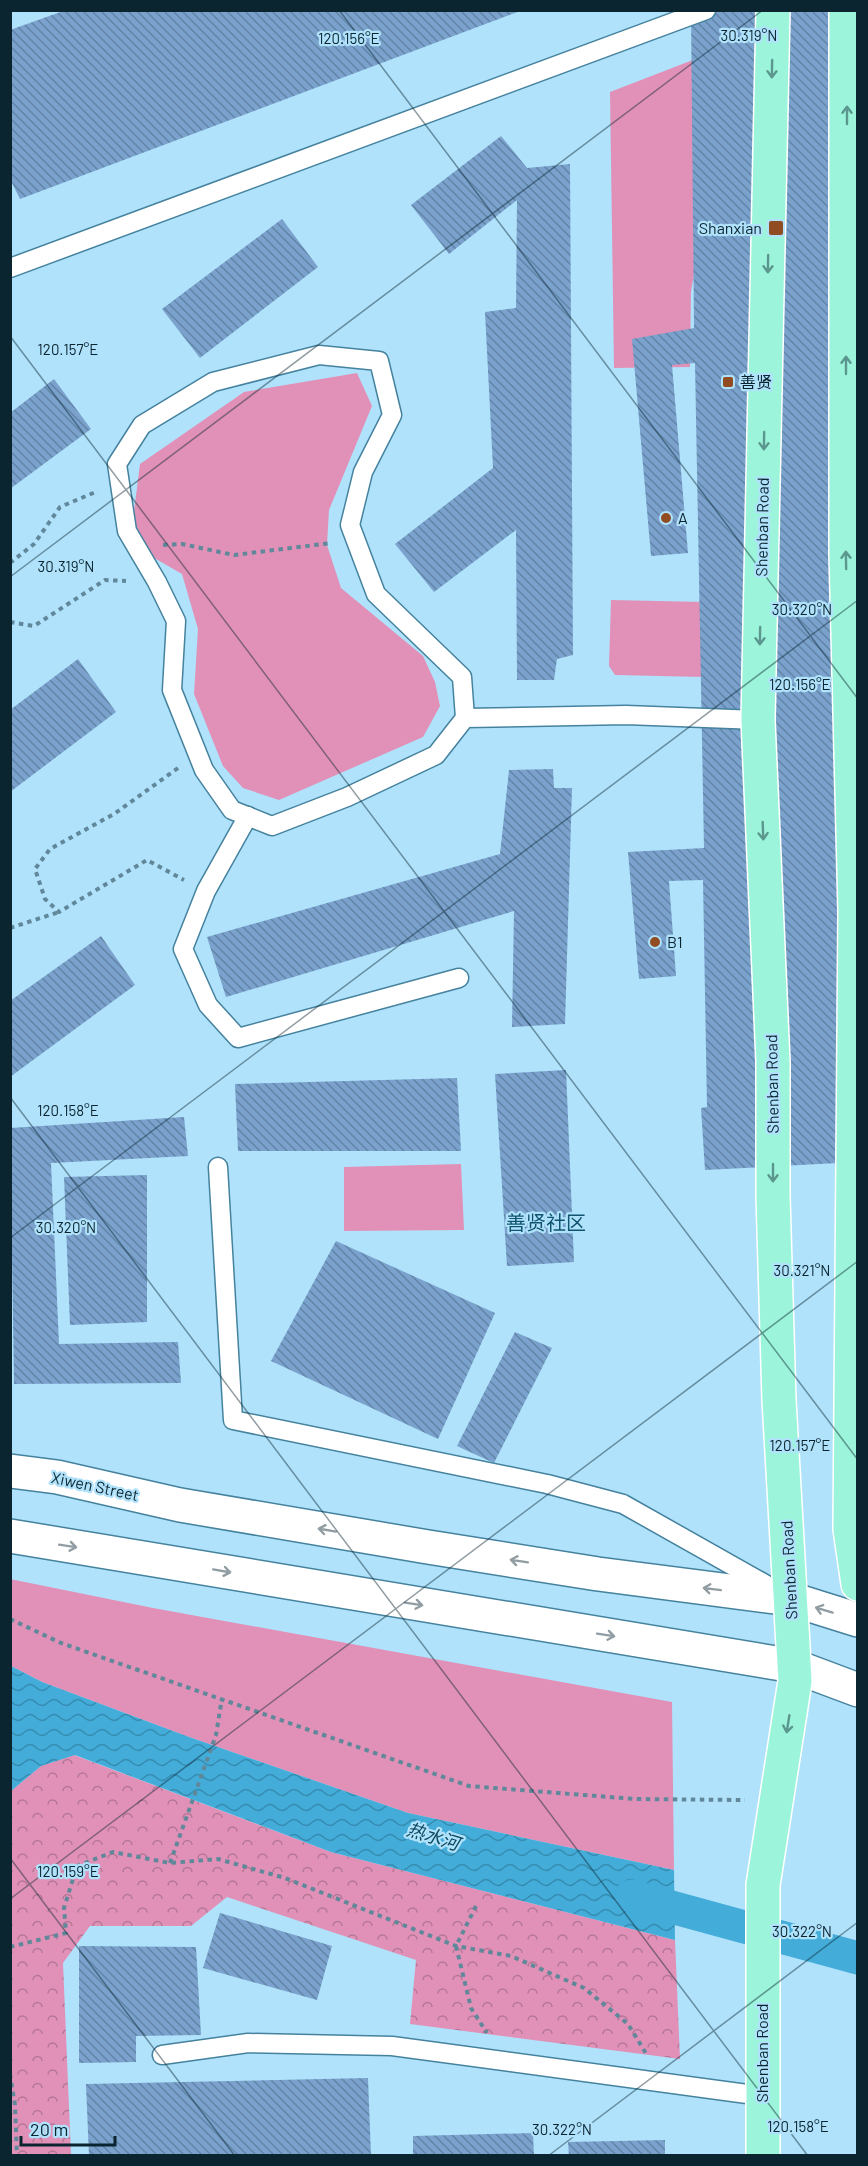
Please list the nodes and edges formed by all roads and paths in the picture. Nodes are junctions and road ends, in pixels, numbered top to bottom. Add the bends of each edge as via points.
1 (706, 10) edge
2 (773, 10) edge
3 (846, 10) edge
4 (10, 268) edge
5 (120, 485) junction
6 (355, 540) junction
7 (136, 548) junction
8 (10, 563) edge
9 (157, 582) junction
10 (10, 622) edge
11 (465, 718) junction
12 (758, 720) junction
13 (198, 754) junction
14 (248, 816) junction
15 (206, 891) junction
16 (59, 912) junction
17 (10, 928) edge
18 (459, 978) dead end
19 (218, 1167) dead end
20 (854, 1186) edge
21 (10, 1471) edge
22 (10, 1536) edge
23 (858, 1584) edge
24 (791, 1599) junction
25 (10, 1618) edge
26 (858, 1620) edge
27 (794, 1666) junction
28 (858, 1690) edge
29 (222, 1698) junction
30 (775, 1800) junction
31 (170, 1863) junction
32 (476, 1906) dead end
33 (456, 1946) junction
34 (10, 1947) edge
35 (162, 2055) dead end
36 (504, 2062) junction
37 (10, 2074) edge
38 (664, 2084) junction
39 (762, 2096) junction
40 (17, 2156) edge
41 (763, 2156) edge

1 - 4 lane
2 -> 12 main road, Shenban Road
20 -> 3 main road via 855,912 846,543
5 - 6 lane via 117,464 142,425 213,382 319,355 379,361 392,415 363,472 350,525
5 - 7 lane via 127,531
5 - 8 path via 60,507 34,544
6 - 7 path via 234,555 182,544
6 - 11 lane via 376,594 462,677
7 - 9 lane
9 - 10 path via 105,580 34,626
9 - 13 lane via 176,621 172,690
11 - 12 lane via 626,715
11 - 14 lane via 436,755 347,797 272,826
12 -> 24 main road, Shenban Road via 773,1062 778,1389
13 - 14 lane via 204,770 232,810
13 - 16 path via 114,814 50,849 35,868 45,899
14 - 15 lane
15 - 16 path via 147,860
15 - 18 lane via 183,949 208,1005 238,1038
16 - 17 path
19 - 24 lane via 233,1420 547,1484 623,1504
20 - 23 main road via 850,1528
24 -> 21 main road, Xiwen Street via 598,1574 180,1505 57,1477
22 -> 27 main road
26 -> 24 main road, Xiwen Street
24 - 27 main road, Shenban Road
25 - 29 path via 61,1643
27 - 28 main road
27 -> 30 main road, Shenban Road via 795,1681
29 - 30 path via 469,1786 635,1799
29 - 31 path via 216,1735
30 - 39 main road, Shenban Road via 762,1885
31 - 33 path via 218,1859 285,1878
31 - 34 path via 113,1852 77,1866 64,1908 66,1933
32 - 33 path
33 - 36 path via 471,2008
33 - 38 path via 511,1956 584,1988 628,2024
35 - 36 lane via 259,2043 392,2046
36 - 38 lane
37 - 40 path
38 - 39 lane
39 - 41 main road, Shenban Road

